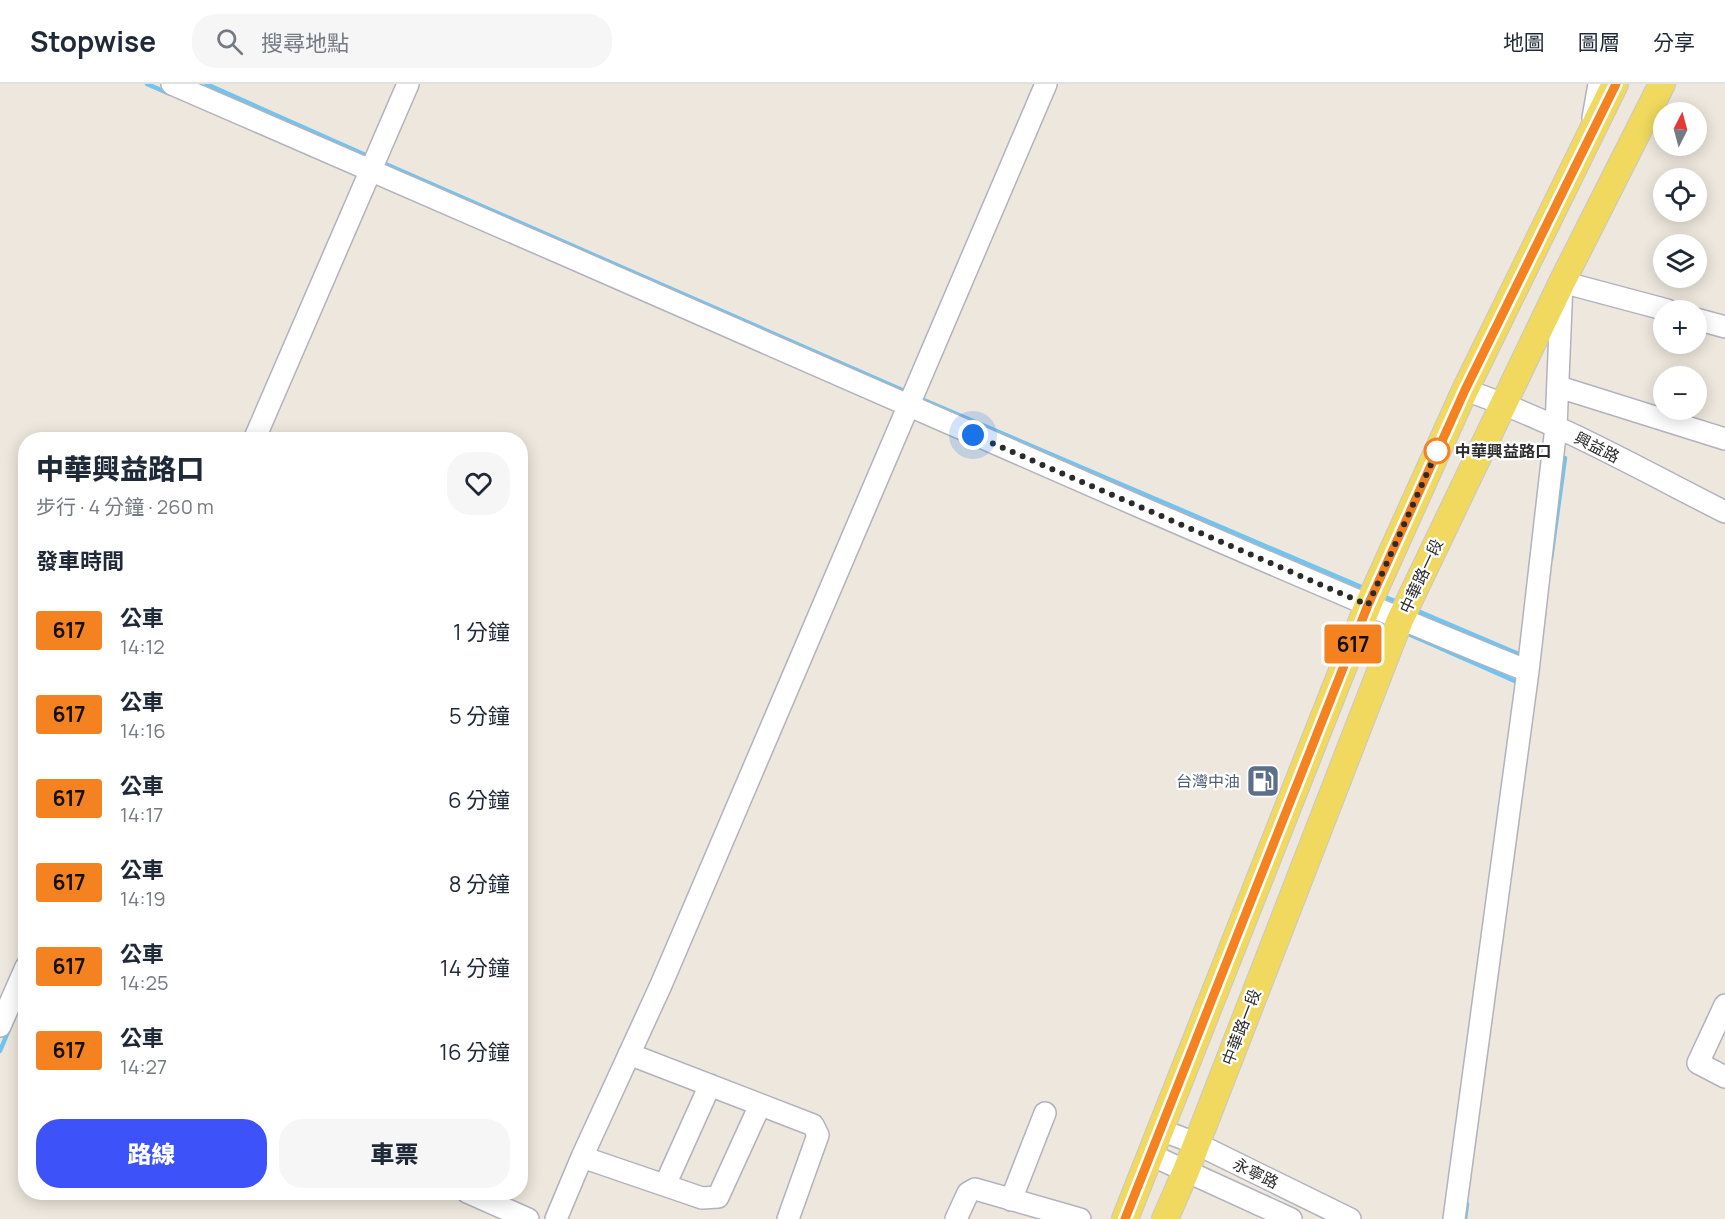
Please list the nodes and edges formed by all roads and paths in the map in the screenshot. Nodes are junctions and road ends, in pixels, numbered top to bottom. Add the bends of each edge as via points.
1 (172, 84) edge
2 (408, 84) edge
3 (1046, 84) edge
4 (1599, 84) edge
5 (1616, 84) edge
6 (1662, 84) edge
7 (1589, 139) junction
8 (371, 169) junction
9 (1562, 282) junction
10 (1653, 306) edge
11 (1707, 322) edge
12 (1725, 327) edge
13 (1559, 387) junction
14 (1465, 390) junction
15 (1504, 403) junction
16 (907, 407) junction
17 (1556, 426) junction
18 (257, 432) edge
19 (1725, 439) edge
20 (1725, 512) edge
21 (1368, 605) junction
22 (1400, 620) junction
23 (1528, 671) junction
24 (13, 996) edge
25 (1725, 1005) edge
26 (0, 1026) edge
27 (629, 1054) junction
28 (1725, 1077) edge
29 (710, 1085) junction
30 (760, 1105) junction
31 (1045, 1113) dead end
32 (1161, 1130) junction
33 (1195, 1143) junction
34 (1151, 1155) junction
35 (582, 1157) junction
36 (1186, 1171) junction
37 (665, 1185) junction
38 (485, 1200) edge
39 (1011, 1200) junction
40 (528, 1219) edge
41 (556, 1219) edge
42 (788, 1219) edge
43 (956, 1219) edge
44 (1080, 1219) edge
45 (1125, 1219) edge
46 (1165, 1219) edge
47 (1291, 1219) edge
48 (1350, 1219) edge
49 (1454, 1219) edge

1 - 8 street
2 - 8 street
3 - 16 street
4 - 7 street
5 - 7 main road
6 - 9 main road, 中華路一段
7 - 14 main road
8 - 16 street
8 - 18 street
9 - 10 street
9 - 13 street
9 - 15 main road, 中華路一段
11 - 12 street
13 - 17 street
13 - 19 street
14 - 15 street, 興益路
14 - 21 main road
15 - 17 street, 興益路
15 - 22 main road, 中華路一段
16 - 21 street
16 - 27 street
17 - 20 street, 興益路
17 - 23 street
21 - 22 street
21 - 32 main road
22 - 23 street
22 - 33 main road, 中華路一段
23 - 49 street
24 - 26 street
25 - 28 street via 1698,1063
27 - 29 street
27 - 35 street
29 - 30 street
29 - 37 street
30 - 37 street via 718,1197 702,1198
30 - 42 street via 813,1125 818,1135
31 - 39 street
32 - 33 street, 永寧路
32 - 34 main road
33 - 36 main road, 中華路一段
33 - 48 street, 永寧路
34 - 36 street, 永寧路
34 - 45 main road
35 - 37 street
35 - 41 street
36 - 46 main road, 中華路一段
36 - 47 street, 永寧路
38 - 40 street
39 - 43 street via 975,1189 968,1193
39 - 44 street

